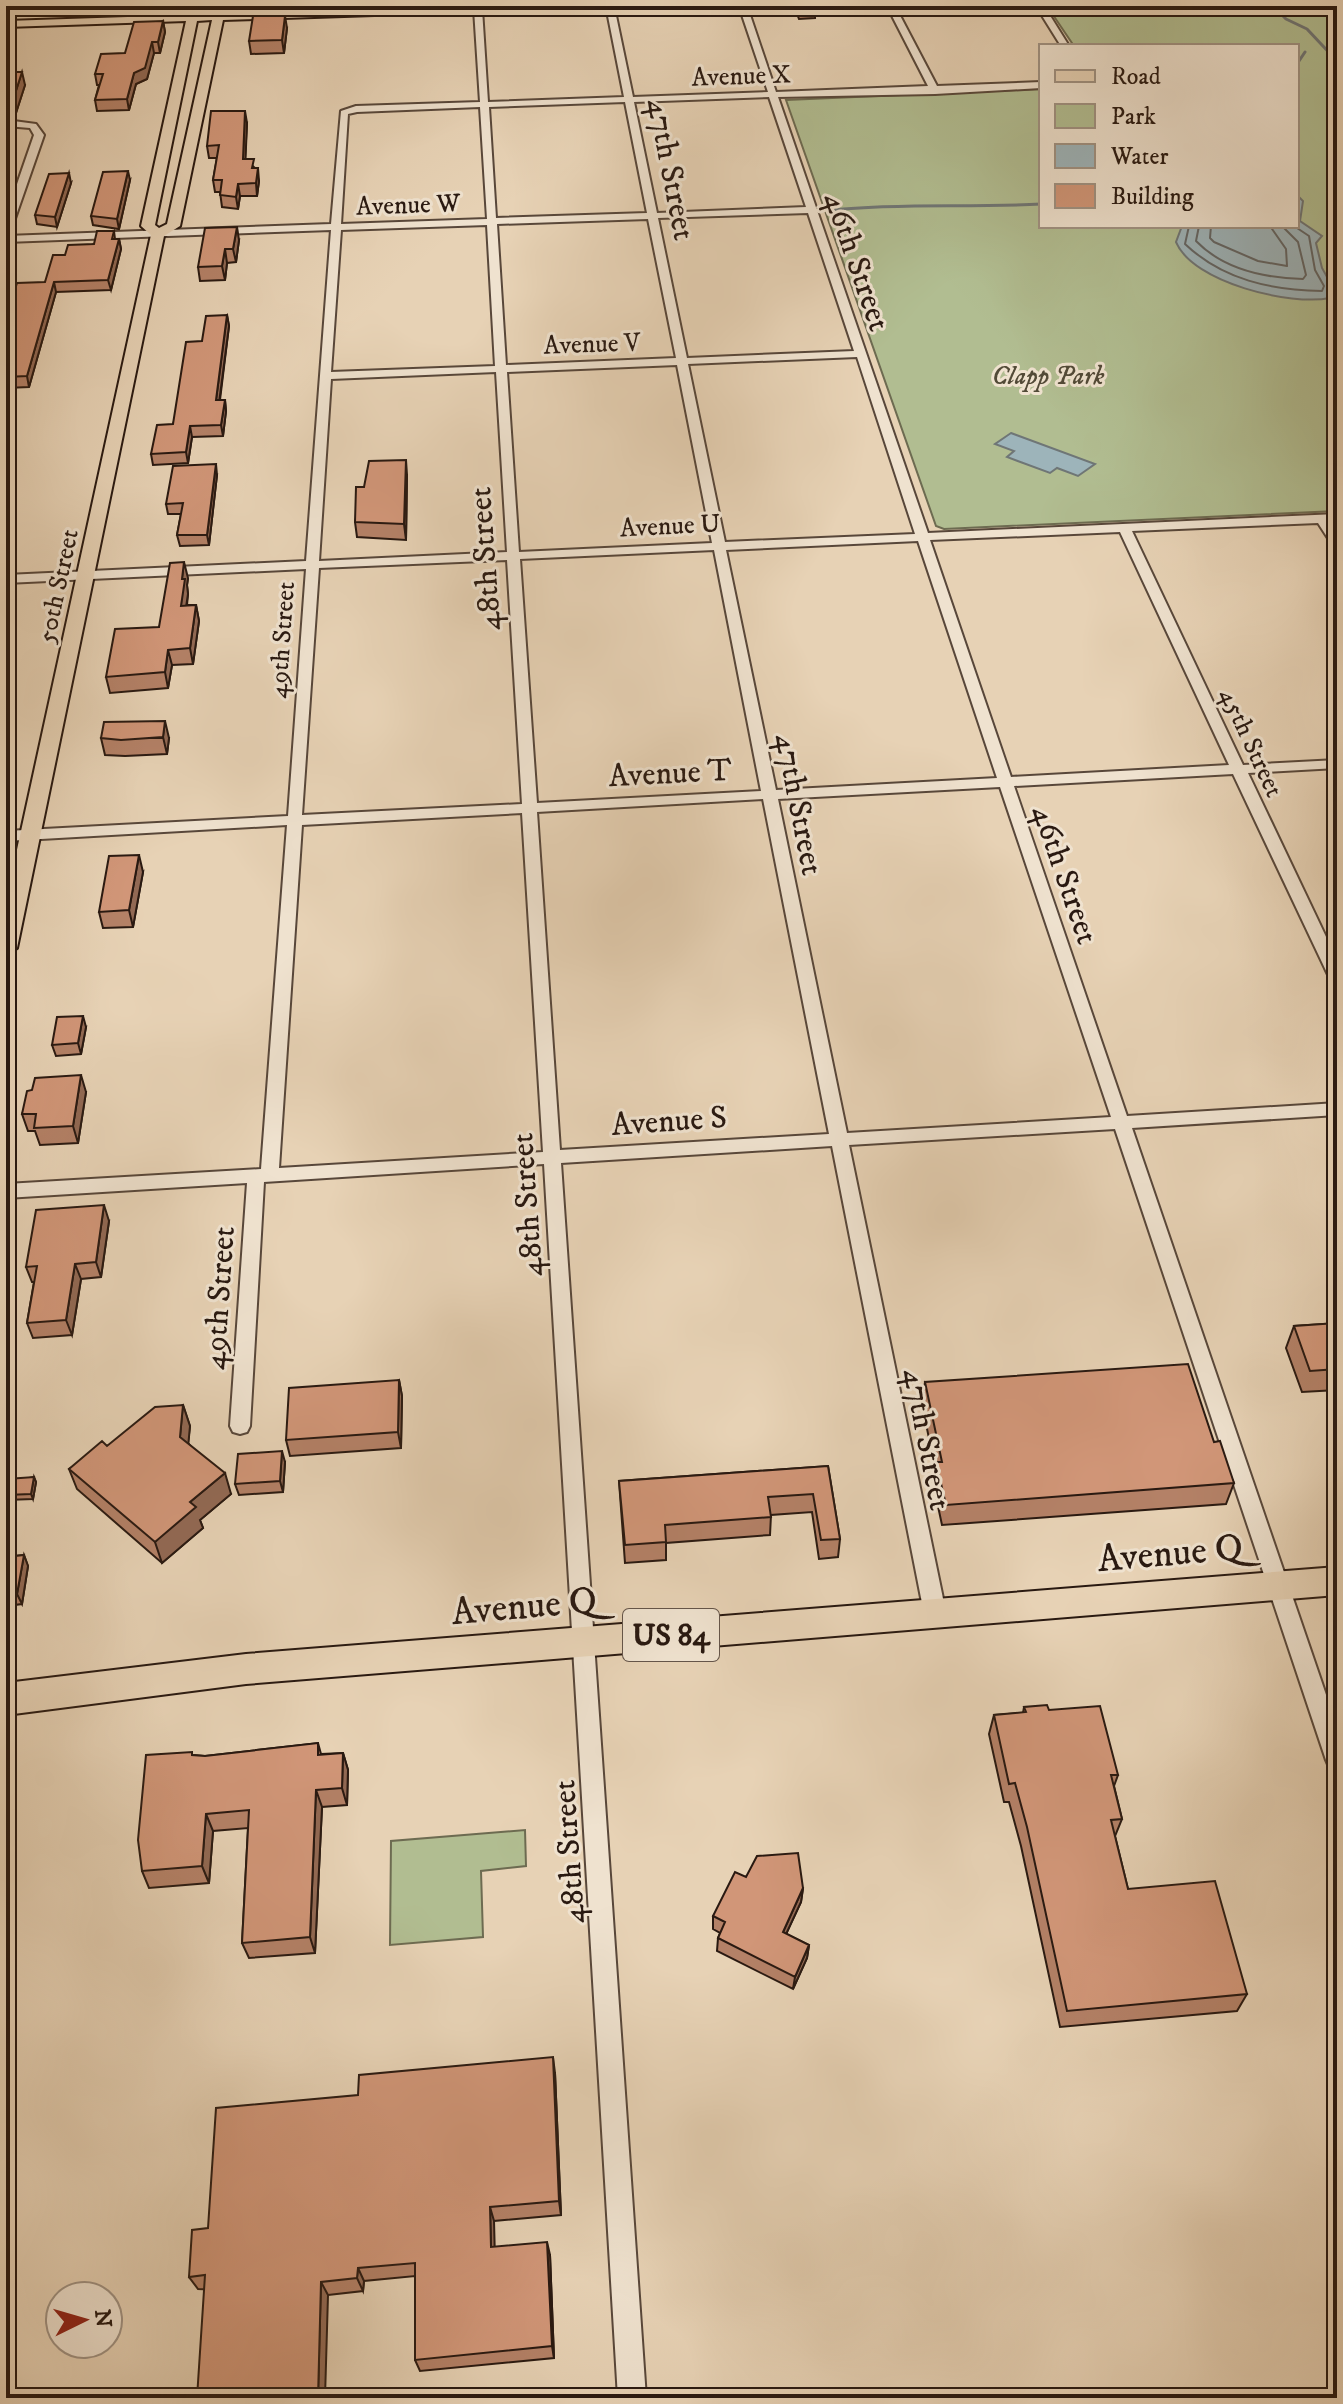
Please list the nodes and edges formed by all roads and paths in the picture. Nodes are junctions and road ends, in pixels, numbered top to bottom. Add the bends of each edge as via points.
1 (552, 6) edge
2 (610, 6) edge
3 (743, 6) edge
4 (891, 6) edge
5 (1040, 6) edge
6 (482, 7) edge
7 (377, 8) edge
8 (219, 12) edge
9 (194, 13) edge
10 (6, 22) edge
11 (1064, 44) edge
12 (1039, 85) edge
13 (935, 91) junction
14 (773, 96) junction
15 (629, 100) junction
16 (484, 105) junction
17 (346, 111) joint
18 (6, 123) edge
19 (812, 210) junction
20 (653, 216) junction
21 (492, 222) junction
22 (335, 228) junction
23 (6, 230) edge
24 (158, 234) junction
25 (6, 239) edge
26 (861, 354) junction
27 (682, 361) junction
28 (501, 369) junction
29 (325, 376) junction
30 (1337, 518) edge
31 (1322, 519) junction
32 (1124, 528) junction
33 (923, 537) junction
34 (1337, 543) edge
35 (719, 547) junction
36 (514, 556) junction
37 (312, 565) junction
38 (86, 576) junction
39 (6, 579) edge
40 (1337, 764) edge
41 (1239, 769) junction
42 (1005, 781) junction
43 (769, 794) junction
44 (530, 807) junction
45 (294, 821) junction
46 (30, 834) junction
47 (6, 836) edge
48 (6, 948) edge
49 (1337, 977) edge
50 (1337, 1109) edge
51 (1120, 1122) junction
52 (839, 1139) junction
53 (553, 1158) junction
54 (263, 1174) junction
55 (6, 1191) edge
56 (240, 1426) dead end
57 (1337, 1581) edge
58 (1277, 1585) junction
59 (935, 1613) junction
60 (585, 1642) junction
61 (6, 1699) edge
62 (1337, 1760) edge
63 (632, 2398) edge

1 - 6 main road
2 - 15 street, 47th Street
3 - 14 street, 46th Street
4 - 13 street
5 - 11 street
6 - 7 main road
6 - 16 street, 48th Street
7 - 8 main road
8 - 9 main road
8 - 24 main road, 50th Street via 173,226
9 - 10 main road
9 - 24 main road, 50th Street via 148,226
12 - 13 street, Avenue X
13 - 14 street, Avenue X
14 - 15 street, Avenue X
14 - 19 street, 46th Street
15 - 16 street, Avenue X
15 - 20 street, 47th Street
16 - 17 street, Avenue X
16 - 21 street, 48th Street
17 - 22 street, 49th Street
18 - 23 street via 33,126 39,135
19 - 20 street, Avenue W
19 - 26 street, 46th Street
20 - 21 street, Avenue W
20 - 27 street, 47th Street
21 - 22 street, Avenue W
21 - 28 street, 48th Street
22 - 24 street, Avenue W
22 - 29 street, 49th Street
24 - 25 street, Avenue W
24 - 38 main road, 50th Street
26 - 27 street, Avenue V
26 - 33 street, 46th Street
27 - 28 street, Avenue V
27 - 35 street, 47th Street
28 - 29 street, Avenue V
28 - 36 street, 48th Street
29 - 37 street, 49th Street
30 - 31 street, Avenue U
31 - 32 street, Avenue U
31 - 34 street
32 - 33 street, Avenue U
32 - 41 street, 45th Street
33 - 35 street, Avenue U
33 - 42 street, 46th Street
35 - 36 street, Avenue U
35 - 43 street, 47th Street
36 - 37 street, Avenue U
36 - 44 street, 48th Street
37 - 38 street, Avenue U
37 - 45 street, 49th Street
38 - 39 street, Avenue U
38 - 46 main road, 50th Street
40 - 41 street, Avenue T
41 - 42 street, Avenue T
41 - 49 street, 45th Street
42 - 43 street, Avenue T
42 - 51 street, 46th Street
43 - 44 street, Avenue T
43 - 52 street, 47th Street
44 - 45 street, Avenue T
44 - 53 street, 48th Street
45 - 46 street, Avenue T
45 - 54 street, 49th Street
46 - 47 street, Avenue T
46 - 48 main road, 50th Street
50 - 51 street, Avenue S
51 - 52 street, Avenue S
51 - 58 street, 46th Street
52 - 53 street, Avenue S
52 - 59 street, 47th Street
53 - 54 street, Avenue S
53 - 60 street, 48th Street
54 - 55 street, Avenue S
54 - 56 street, 49th Street
57 - 58 highway, Avenue Q / US 84
58 - 59 highway, Avenue Q / US 84
58 - 62 street, 46th Street
59 - 60 highway, Avenue Q / US 84
60 - 61 highway, Avenue Q / US 84 via 246,1669
60 - 63 street, 48th Street

